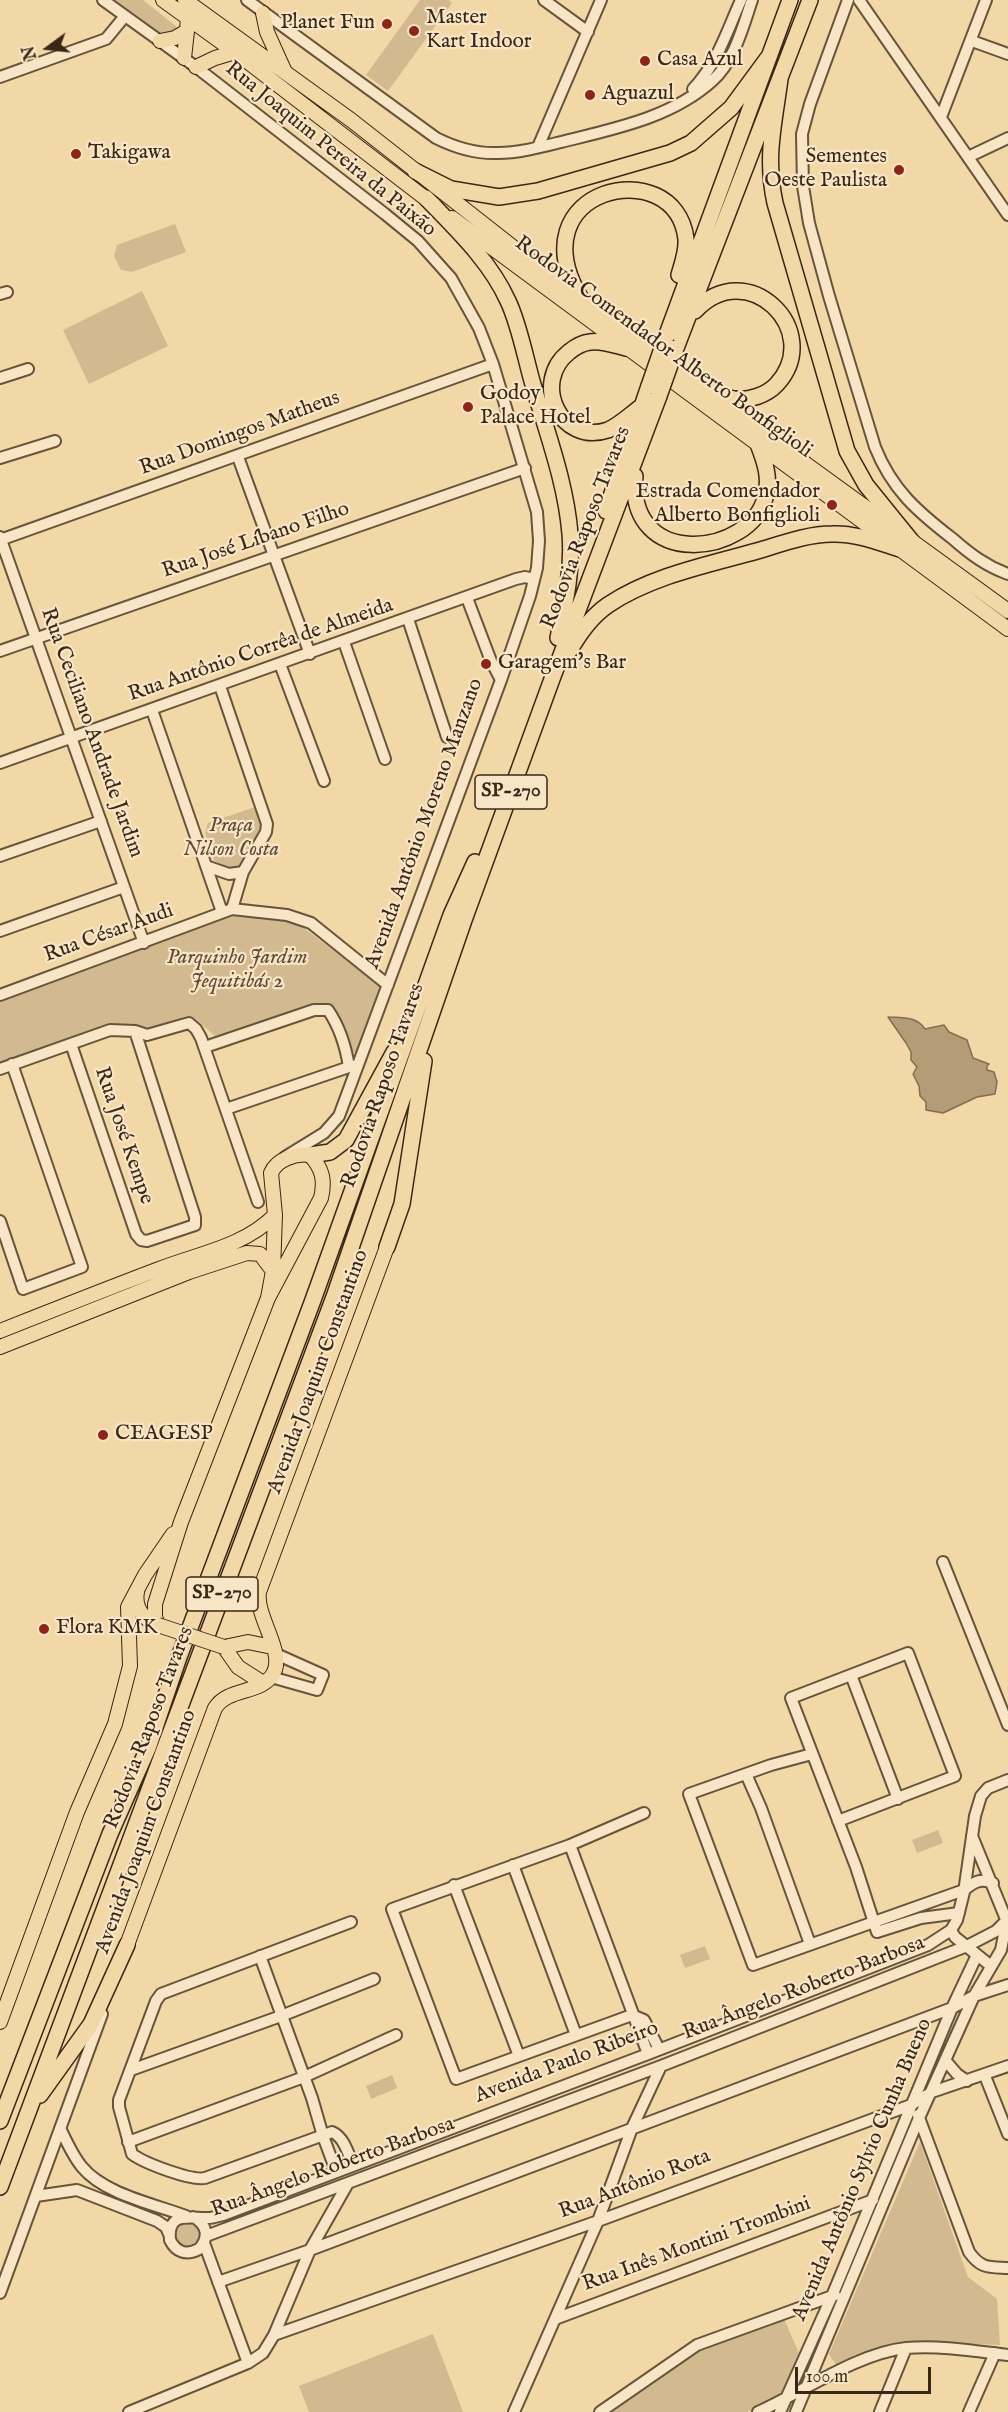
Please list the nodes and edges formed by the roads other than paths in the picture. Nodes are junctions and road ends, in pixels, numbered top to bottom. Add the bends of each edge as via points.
1 (103, 0) edge
2 (163, 0) edge
3 (185, 0) edge
4 (247, 0) edge
5 (544, 0) edge
6 (601, 0) edge
7 (741, 0) edge
8 (752, 0) edge
9 (790, 0) edge
10 (810, 0) edge
11 (848, 0) edge
12 (859, 0) edge
13 (986, 0) edge
14 (263, 13) junction
15 (125, 16) junction
16 (188, 24) junction
17 (588, 32) junction
18 (160, 41) junction
19 (972, 41) junction
20 (235, 52) junction
21 (1008, 54) edge
22 (770, 55) junction
23 (184, 58) junction
24 (196, 67) junction
25 (286, 74) junction
26 (0, 77) edge
27 (780, 79) junction
28 (680, 104) junction
29 (941, 117) junction
30 (1008, 138) edge
31 (538, 147) junction
32 (968, 157) junction
33 (415, 171) junction
34 (426, 198) junction
35 (1008, 215) edge
36 (582, 302) junction
37 (688, 318) junction
38 (671, 343) junction
39 (626, 348) junction
40 (494, 364) junction
41 (28, 369) dead end
42 (0, 378) edge
43 (699, 387) junction
44 (654, 391) junction
45 (642, 406) junction
46 (55, 441) dead end
47 (758, 444) junction
48 (238, 457) junction
49 (0, 458) edge
50 (636, 458) junction
51 (525, 468) junction
52 (0, 539) edge
53 (908, 546) junction
54 (274, 555) junction
55 (1008, 574) edge
56 (534, 579) junction
57 (467, 598) junction
58 (1008, 611) edge
59 (408, 619) junction
60 (1008, 629) edge
61 (558, 638) junction
62 (36, 639) junction
63 (344, 642) junction
64 (0, 651) edge
65 (310, 654) junction
66 (280, 664) junction
67 (552, 679) junction
68 (501, 680) junction
69 (220, 686) junction
70 (152, 710) junction
71 (447, 737) dead end
72 (71, 738) junction
73 (385, 759) dead end
74 (0, 763) edge
75 (324, 781) dead end
76 (101, 821) junction
77 (0, 856) edge
78 (206, 866) junction
79 (243, 872) junction
80 (124, 887) junction
81 (227, 911) junction
82 (0, 932) edge
83 (144, 943) junction
84 (388, 986) junction
85 (0, 995) edge
86 (421, 999) junction
87 (437, 999) junction
88 (135, 1031) junction
89 (71, 1044) junction
90 (205, 1047) junction
91 (12, 1064) junction
92 (353, 1066) junction
93 (0, 1069) edge
94 (226, 1109) junction
95 (310, 1155) junction
96 (278, 1163) junction
97 (258, 1202) dead end
98 (275, 1215) junction
99 (0, 1221) edge
100 (387, 1246) joint
101 (273, 1271) junction
102 (268, 1298) junction
103 (0, 1331) edge
104 (0, 1347) edge
105 (181, 1522) junction
106 (944, 1562) dead end
107 (138, 1590) junction
108 (158, 1625) junction
109 (224, 1647) junction
110 (274, 1650) junction
111 (851, 1675) junction
112 (267, 1680) junction
113 (1008, 1725) edge
114 (812, 1754) junction
115 (746, 1774) junction
116 (1008, 1780) edge
117 (898, 1798) junction
118 (644, 1813) dead end
119 (838, 1821) junction
120 (972, 1835) junction
121 (570, 1845) junction
122 (513, 1865) junction
123 (993, 1883) junction
124 (454, 1885) junction
125 (964, 1890) junction
126 (959, 1913) junction
127 (872, 1921) junction
128 (351, 1922) dead end
129 (1007, 1922) edge
130 (951, 1930) junction
131 (810, 1944) junction
132 (127, 1946) junction
133 (967, 1946) junction
134 (977, 1955) junction
135 (260, 1956) junction
136 (991, 1966) junction
137 (374, 1979) dead end
138 (1008, 1985) edge
139 (974, 1996) junction
140 (952, 2008) junction
141 (42, 2011) junction
142 (281, 2016) junction
143 (632, 2016) junction
144 (0, 2022) edge
145 (396, 2035) dead end
146 (576, 2036) junction
147 (660, 2049) junction
148 (648, 2054) junction
149 (519, 2056) junction
150 (945, 2060) junction
151 (662, 2066) junction
152 (1008, 2066) edge
153 (131, 2070) junction
154 (985, 2076) junction
155 (304, 2077) junction
156 (967, 2081) junction
157 (932, 2092) junction
158 (0, 2105) edge
159 (911, 2105) junction
160 (28, 2112) junction
161 (919, 2118) junction
162 (0, 2121) edge
163 (632, 2128) junction
164 (61, 2130) junction
165 (1008, 2134) edge
166 (323, 2136) junction
167 (128, 2142) junction
168 (353, 2165) junction
169 (336, 2171) junction
170 (347, 2185) junction
171 (0, 2187) edge
172 (887, 2194) junction
173 (36, 2196) junction
174 (871, 2201) junction
175 (189, 2216) junction
176 (598, 2221) junction
177 (169, 2234) junction
178 (205, 2240) junction
179 (310, 2250) junction
180 (1008, 2268) edge
181 (218, 2282) junction
182 (847, 2290) junction
183 (0, 2293) edge
184 (832, 2296) junction
185 (555, 2319) junction
186 (274, 2335) junction
187 (906, 2348) junction
188 (995, 2353) junction
189 (1008, 2355) edge
190 (248, 2362) junction
191 (808, 2386) junction
192 (785, 2400) junction
193 (129, 2412) edge
194 (514, 2412) edge
195 (600, 2412) edge
196 (758, 2412) edge
197 (780, 2412) edge
198 (796, 2412) edge
199 (880, 2412) edge
200 (969, 2412) edge

1 - 15 street, Rua Joaquim Pereira da Paixão
2 - 16 main road, Rodovia Comendador Alberto Bonfiglioli
3 - 25 main road, Rodovia Comendador Alberto Bonfiglioli
4 - 14 street
5 - 17 street
6 - 17 street
7 - 28 street via 706,75
8 - 28 street via 726,65 712,81
9 - 22 highway, Rodovia Raposo Tavares / SP-270
10 - 27 highway, Rodovia Raposo Tavares / SP-270
11 - 55 street via 802,134 803,186 809,223 829,296 875,447 894,483 909,503 977,559
12 - 29 street
13 - 19 street
14 - 25 main road
14 - 31 street via 445,142 472,151 498,153
15 - 18 street, Rua Joaquim Pereira da Paixão
15 - 26 street via 106,39
16 - 18 main road via 175,38
16 - 20 main road, Rodovia Comendador Alberto Bonfiglioli
16 - 23 main road
17 - 31 street
18 - 23 street, Rua Joaquim Pereira da Paixão
19 - 21 street
19 - 29 street
20 - 24 main road
20 - 34 main road, Rodovia Comendador Alberto Bonfiglioli
22 - 33 highway via 731,108 691,143 670,153 538,191 499,197 451,189
22 - 38 highway, Rodovia Raposo Tavares / SP-270
23 - 24 street, Rua Joaquim Pereira da Paixão
24 - 40 street, Rua Joaquim Pereira da Paixão via 418,241 451,278
25 - 33 main road, Rodovia Comendador Alberto Bonfiglioli
27 - 37 highway, Rodovia Raposo Tavares / SP-270
27 - 53 highway via 769,155 775,204 847,451
28 - 31 street via 655,116
29 - 32 street
30 - 32 street
32 - 35 street
33 - 36 main road, Rodovia Comendador Alberto Bonfiglioli
34 - 39 main road, Rodovia Comendador Alberto Bonfiglioli
34 - 61 highway via 466,240 509,301 564,490 570,571
36 - 38 highway via 564,262 570,220 588,204 615,192 632,189 651,193 672,208 686,239 672,297
36 - 43 main road, Rodovia Comendador Alberto Bonfiglioli
37 - 38 highway, Rodovia Raposo Tavares / SP-270
37 - 43 highway via 717,293 744,290 772,305 792,337 792,357 785,375 767,392 736,399
38 - 44 highway, Rodovia Raposo Tavares / SP-270, bridge
39 - 45 highway via 589,342 573,349 559,361 553,374 552,398 568,423 596,432 613,427
39 - 47 main road, Rodovia Comendador Alberto Bonfiglioli
40 - 48 street, Rua Domingos Matheus
40 - 51 street, Avenida Antônio Moreno Manzano
41 - 42 street
43 - 53 main road, Rodovia Comendador Alberto Bonfiglioli
44 - 45 highway, Rodovia Raposo Tavares / SP-270
44 - 50 highway, Rodovia Raposo Tavares / SP-270
45 - 61 highway, Rodovia Raposo Tavares / SP-270
46 - 49 street
47 - 50 highway via 768,480 759,511 750,523 731,535 694,544 666,540 644,521 633,492
47 - 53 main road, Rodovia Comendador Alberto Bonfiglioli
48 - 52 street, Rua Domingos Matheus
48 - 54 street
50 - 67 highway, Rodovia Raposo Tavares / SP-270
51 - 54 street, Rua José Líbano Filho
51 - 56 street, Avenida Antônio Moreno Manzano via 540,541
52 - 62 street, Rua Ceciliano Andrade Jardim
53 - 58 main road, Rodovia Comendador Alberto Bonfiglioli
53 - 60 main road, Rodovia Comendador Alberto Bonfiglioli
53 - 67 highway via 855,536 810,536 642,586 606,606 594,618
54 - 62 street, Rua José Líbano Filho
54 - 65 street
56 - 57 street, Rua Antônio Corrêa de Almeida via 516,579
56 - 68 street, Avenida Antônio Moreno Manzano
57 - 59 street, Rua Antônio Corrêa de Almeida
57 - 68 street
59 - 63 street, Rua Antônio Corrêa de Almeida
59 - 71 street
61 - 86 highway, Rodovia Raposo Tavares / SP-270
62 - 64 street, Rua José Líbano Filho
62 - 72 street, Rua Ceciliano Andrade Jardim
63 - 65 street, Rua Antônio Corrêa de Almeida
63 - 73 street
65 - 66 street, Rua Antônio Corrêa de Almeida
66 - 69 street, Rua Antônio Corrêa de Almeida
66 - 75 street
67 - 87 highway, Rodovia Raposo Tavares / SP-270
68 - 84 street, Avenida Antônio Moreno Manzano
69 - 70 street, Rua Antônio Corrêa de Almeida
69 - 79 street via 267,824
70 - 72 street, Rua Antônio Corrêa de Almeida
70 - 78 street
72 - 74 street, Rua Antônio Corrêa de Almeida
72 - 76 street, Rua Ceciliano Andrade Jardim
76 - 77 street
76 - 80 street, Rua Ceciliano Andrade Jardim
78 - 79 street via 229,874
78 - 81 street
79 - 81 street
80 - 82 street
80 - 83 street, Rua Ceciliano Andrade Jardim
81 - 83 street, Rua César Audi
81 - 84 street via 287,915 311,923
83 - 85 street, Rua César Audi
84 - 92 street, Avenida Antônio Moreno Manzano
86 - 95 highway via 346,1140 330,1152
86 - 141 highway, Rodovia Raposo Tavares / SP-270 via 148,1748 110,1834
87 - 100 highway via 421,1074 402,1204
87 - 160 highway, Rodovia Raposo Tavares / SP-270 via 334,1297
88 - 89 street via 110,1030
88 - 89 street, Rua José Kempe via 195,1217 195,1225 147,1241 136,1234
88 - 90 street via 147,1035 189,1023
89 - 91 street
90 - 92 street via 314,1010 327,1010
90 - 94 street
91 - 93 street
91 - 99 street via 82,1267 22,1289
92 - 94 street
92 - 96 street, Avenida Antônio Moreno Manzano via 339,1116 317,1138 291,1151
94 - 97 street
95 - 96 main road
95 - 102 main road via 322,1174 321,1198
96 - 98 main road via 270,1180
98 - 101 main road
98 - 103 main road via 238,1241
100 - 110 main road, Avenida Joaquim Constantino via 259,1592 258,1605
101 - 102 main road
101 - 104 main road via 260,1254 247,1253
102 - 105 main road
105 - 107 main road
105 - 108 main road via 155,1604
106 - 113 street
107 - 108 main road via 139,1608
107 - 144 main road via 128,1607 130,1666 115,1724 77,1812
108 - 109 main road, bridge
109 - 110 main road via 248,1642
109 - 112 main road via 238,1667
110 - 112 main road via 276,1666
110 - 112 street via 322,1675 317,1690
111 - 114 street via 791,1698
111 - 117 street
111 - 117 street via 908,1653 955,1776
112 - 132 main road, Avenida Joaquim Constantino via 225,1698 215,1708
114 - 115 street
114 - 119 street
115 - 131 street
115 - 131 street via 689,1794 709,1850 753,1965
116 - 120 street via 988,1788 981,1796
117 - 119 street
118 - 121 street
119 - 127 street
120 - 123 street
120 - 125 street
121 - 122 street
121 - 143 street
122 - 124 street
122 - 146 street
123 - 125 street via 979,1881
123 - 129 street
124 - 149 street
124 - 149 street via 392,1909 456,2079
125 - 126 street
125 - 127 street
126 - 127 street via 921,1918 877,1932
126 - 130 street
127 - 131 street
128 - 135 street
129 - 133 street, Rua Ângelo Roberto Barbosa
129 - 136 street, Avenida Antônio Sylvio Cunha Bueno via 1004,1941
130 - 133 street
130 - 147 street, Avenida Paulo Ribeiro via 928,1945
132 - 160 highway via 91,2024
132 - 164 street, Avenida Joaquim Constantino
133 - 134 street
133 - 151 street, Rua Ângelo Roberto Barbosa
134 - 136 street
134 - 140 street, Avenida Antônio Sylvio Cunha Bueno
135 - 142 street
135 - 153 street via 161,1994
136 - 139 street, Avenida Antônio Sylvio Cunha Bueno
137 - 142 street
138 - 139 street
139 - 140 street
139 - 150 street, Avenida Antônio Sylvio Cunha Bueno
140 - 159 street, Avenida Antônio Sylvio Cunha Bueno
140 - 163 street
141 - 158 highway
141 - 162 highway, Rodovia Raposo Tavares / SP-270
142 - 153 street
142 - 155 street
143 - 146 street
143 - 147 street via 647,2024
143 - 148 street
145 - 155 street
146 - 149 street
147 - 148 street, Avenida Paulo Ribeiro
148 - 168 street, Avenida Paulo Ribeiro
150 - 156 street
150 - 157 street, Avenida Antônio Sylvio Cunha Bueno
151 - 163 street
151 - 170 street, Rua Ângelo Roberto Barbosa
152 - 154 street, Rua Antônio Rota
153 - 167 street via 119,2104
154 - 156 street, Rua Antônio Rota
154 - 165 street
155 - 166 street
155 - 167 street
156 - 157 street, Rua Antônio Rota
157 - 159 street, Rua Antônio Rota
157 - 161 street, Avenida Antônio Sylvio Cunha Bueno
159 - 161 street
159 - 174 street, Avenida Antônio Sylvio Cunha Bueno
159 - 176 street, Rua Antônio Rota
160 - 171 highway, Rodovia Raposo Tavares / SP-270
161 - 172 street, Avenida Antônio Sylvio Cunha Bueno
161 - 180 street via 969,2252 977,2263
163 - 176 street
163 - 179 street
164 - 173 street, Avenida Joaquim Constantino
164 - 175 street, Avenida Paulo Ribeiro via 76,2159 94,2179 108,2188
166 - 167 street via 200,2179 135,2156
166 - 168 street via 338,2134
166 - 169 street
168 - 169 street, Avenida Paulo Ribeiro
169 - 175 street, Avenida Paulo Ribeiro via 223,2215
170 - 178 street, Rua Ângelo Roberto Barbosa
170 - 179 street
172 - 174 street, Rua Inês Montini Trombini
172 - 182 street, Avenida Antônio Sylvio Cunha Bueno
173 - 177 street via 67,2190 87,2193 158,2221
173 - 183 street, Avenida Joaquim Constantino
174 - 184 street, Avenida Antônio Sylvio Cunha Bueno
174 - 185 street, Rua Inês Montini Trombini
175 - 177 street via 174,2222
175 - 178 street via 205,2228
176 - 185 street
176 - 186 street, Rua Antônio Rota
177 - 178 street via 173,2246 185,2253 193,2253
178 - 181 street
179 - 181 street
179 - 186 street
181 - 190 street
182 - 184 street
182 - 191 street, Avenida Antônio Sylvio Cunha Bueno
184 - 192 street, Avenida Antônio Sylvio Cunha Bueno
184 - 195 street via 697,2345
185 - 194 street
186 - 190 street via 263,2353
187 - 188 street
187 - 191 street via 866,2359
187 - 199 street
188 - 189 street
188 - 200 street
190 - 193 street
191 - 192 street
191 - 198 street, Avenida Antônio Sylvio Cunha Bueno
192 - 196 street
192 - 197 street, Avenida Antônio Sylvio Cunha Bueno

